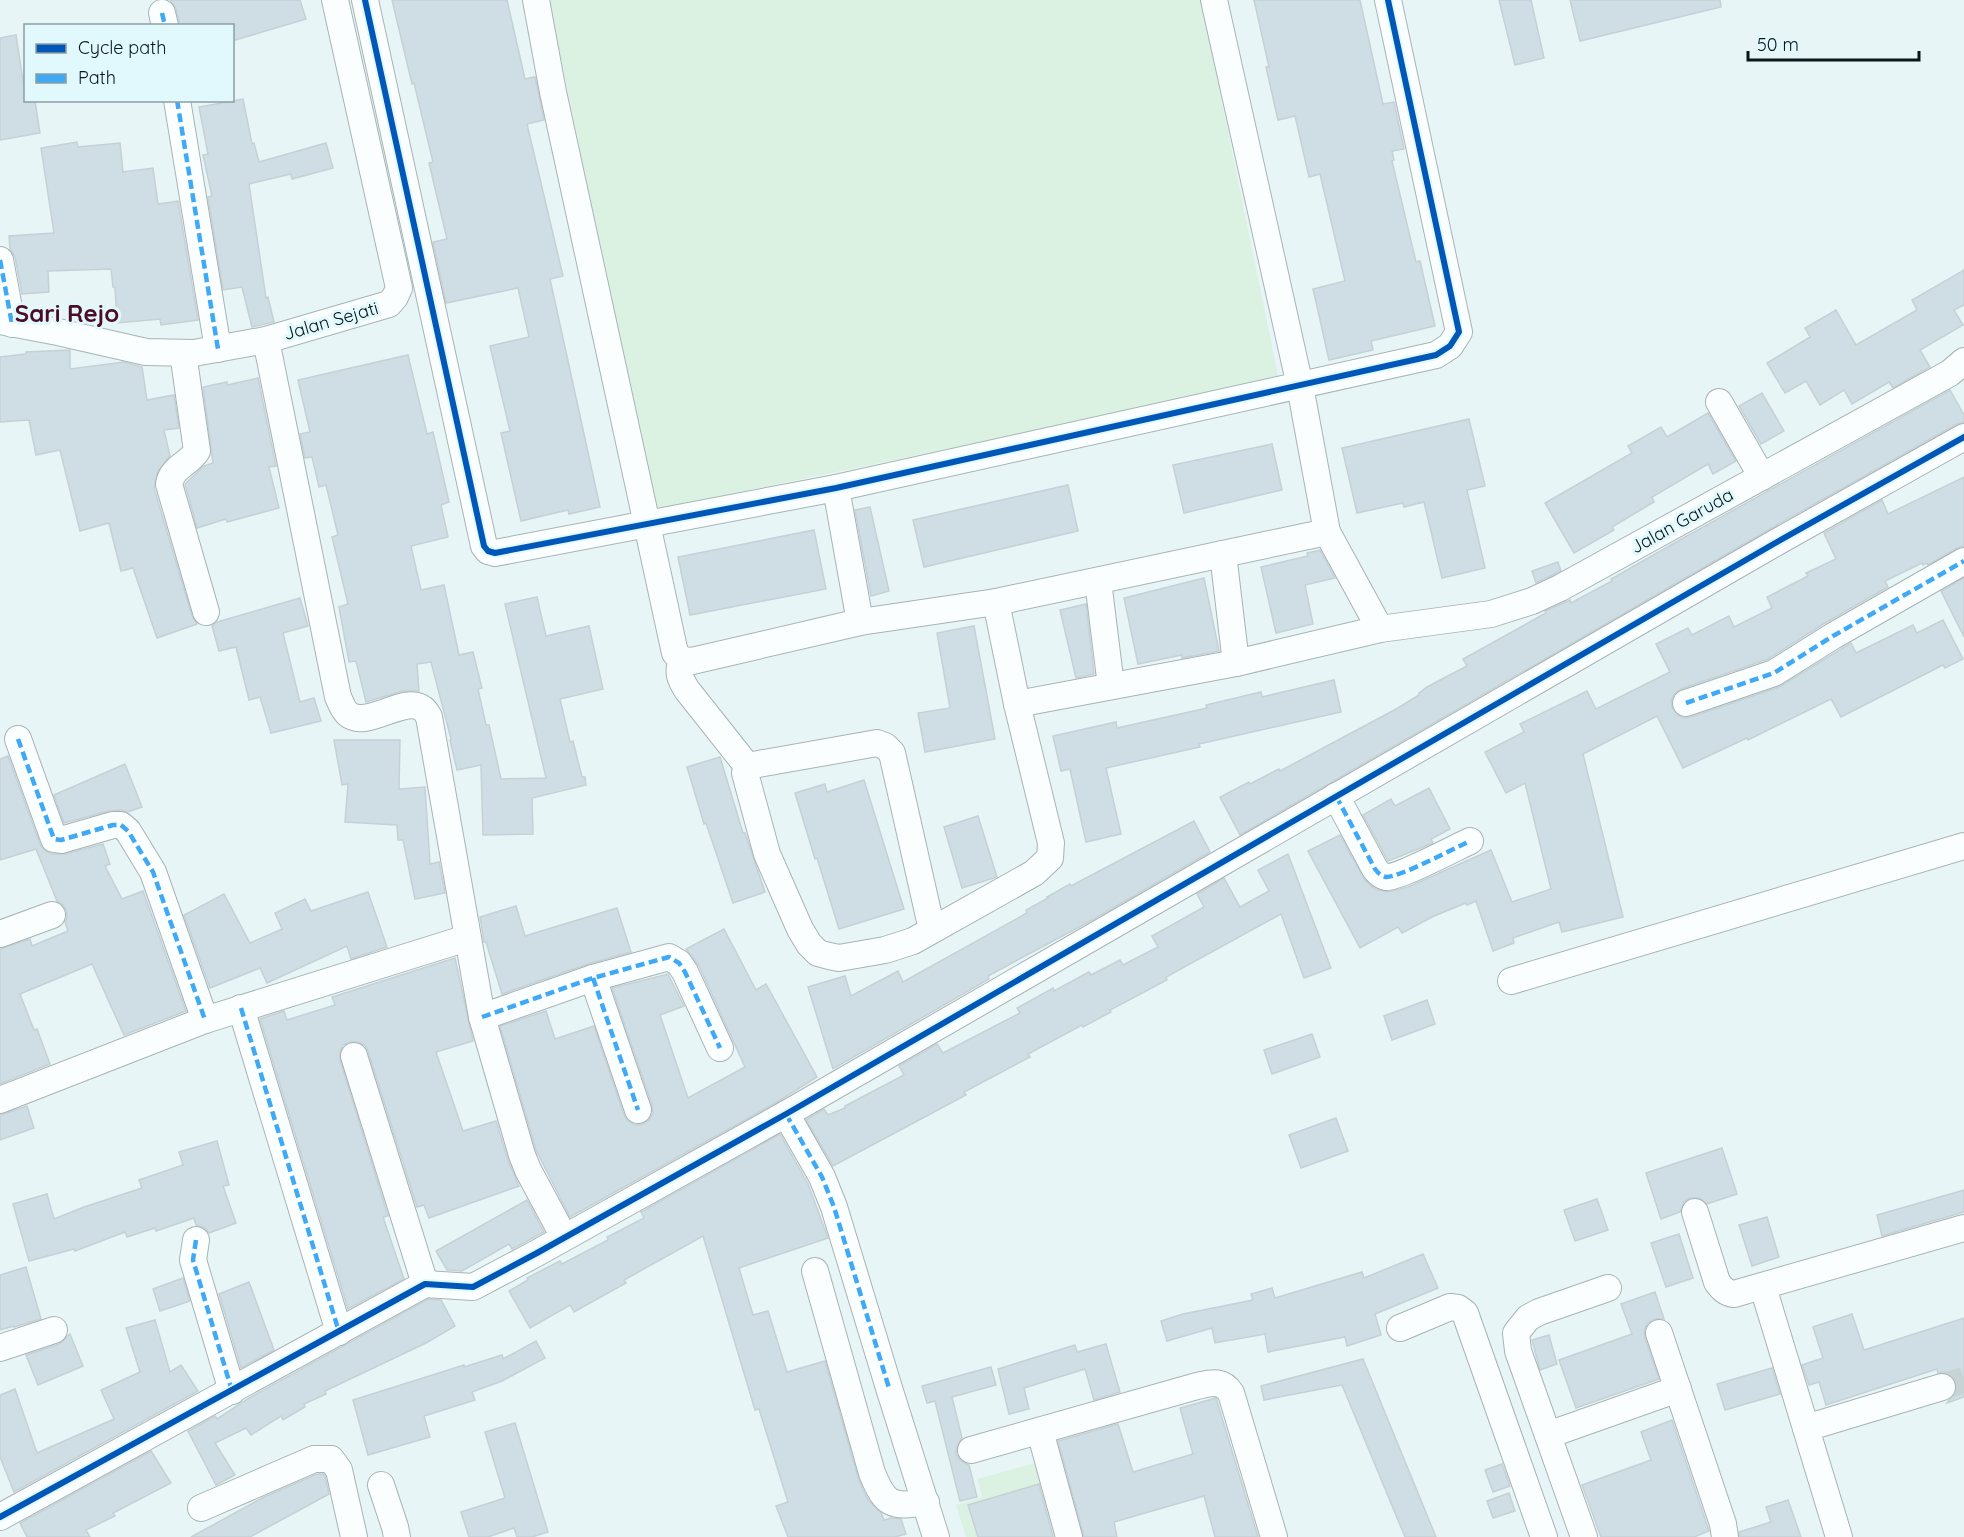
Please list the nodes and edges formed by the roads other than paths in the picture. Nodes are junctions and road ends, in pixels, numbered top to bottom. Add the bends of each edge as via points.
1 (335, 0) edge
2 (365, 0) edge
3 (536, 0) edge
4 (1214, 0) edge
5 (1388, 0) edge
6 (177, 102) edge
7 (0, 260) edge
8 (6, 322) edge
9 (266, 340) junction
10 (218, 349) junction
11 (183, 353) junction
12 (1964, 362) edge
13 (1300, 386) junction
14 (1719, 402) dead end
15 (1964, 437) edge
16 (1762, 477) junction
17 (836, 488) junction
18 (647, 525) junction
19 (1327, 532) junction
20 (1223, 554) junction
21 (1964, 561) edge
22 (1098, 581) junction
23 (996, 602) junction
24 (206, 612) dead end
25 (860, 622) junction
26 (1380, 629) junction
27 (682, 660) junction
28 (1236, 663) junction
29 (1111, 686) junction
30 (1686, 703) dead end
31 (1017, 704) junction
32 (18, 740) dead end
33 (748, 767) junction
34 (1336, 796) junction
35 (1470, 841) dead end
36 (1964, 846) edge
37 (52, 915) dead end
38 (932, 930) junction
39 (0, 934) edge
40 (467, 938) junction
41 (593, 978) junction
42 (1511, 981) dead end
43 (241, 1008) junction
44 (482, 1017) junction
45 (205, 1020) junction
46 (720, 1048) dead end
47 (354, 1056) dead end
48 (0, 1100) edge
49 (638, 1110) dead end
50 (786, 1114) junction
51 (1695, 1212) dead end
52 (1964, 1228) edge
53 (564, 1237) junction
54 (196, 1240) dead end
55 (815, 1271) dead end
56 (425, 1284) junction
57 (1763, 1287) junction
58 (1608, 1288) dead end
59 (1400, 1328) dead end
60 (54, 1330) dead end
61 (339, 1332) junction
62 (1659, 1333) dead end
63 (0, 1348) edge
64 (1942, 1387) tunnel mouth
65 (1678, 1389) junction
66 (232, 1391) junction
67 (1806, 1428) junction
68 (1040, 1431) junction
69 (1548, 1435) junction
70 (971, 1450) dead end
71 (381, 1485) dead end
72 (926, 1502) junction
73 (201, 1508) dead end
74 (0, 1517) edge
75 (354, 1537) edge
76 (397, 1537) edge
77 (936, 1537) edge
78 (1069, 1537) edge
79 (1274, 1537) edge
80 (1544, 1537) edge
81 (1584, 1537) edge
82 (1725, 1537) edge
83 (1839, 1537) edge

1 - 9 street, Jalan Sejati via 399,288 389,304
2 - 18 street via 484,546 495,553
3 - 18 street
4 - 13 street
5 - 13 street via 1459,332 1450,346 1436,355
6 - 10 street
7 - 8 street
8 - 11 street, Jalan Sejati via 146,352
9 - 10 street, Jalan Sejati
9 - 40 street via 338,697 351,716 369,717 417,706 429,717
10 - 11 street, Jalan Sejati
11 - 24 street via 197,451 174,471 169,484
12 - 16 street, Jalan Garuda
13 - 17 street
13 - 19 street
14 - 16 street
15 - 34 street
16 - 26 street, Jalan Garuda via 1532,601 1491,614
17 - 18 street
17 - 25 street
18 - 27 street via 675,653
19 - 20 street
19 - 26 street
20 - 22 street
20 - 28 street
21 - 30 street via 1774,673
22 - 23 street
22 - 29 street
23 - 25 street
23 - 31 street
25 - 27 street via 692,661
26 - 28 street, Jalan Garuda
27 - 33 street via 678,670 687,690
28 - 29 street, Jalan Garuda
29 - 31 street, Jalan Garuda
31 - 38 street via 1051,843 1050,858 1034,873
32 - 45 street via 54,839 113,825 128,831 153,873
33 - 38 street via 745,773 767,854 800,930 818,952 839,958 885,950
33 - 38 street via 877,743 885,746 892,753
34 - 35 street via 1380,875 1401,873
34 - 50 street
36 - 42 street
37 - 39 street
40 - 43 street
40 - 44 street
41 - 44 street
41 - 46 street via 664,957 674,959 685,972
41 - 49 street
43 - 45 street
43 - 61 street
44 - 53 street via 522,1155
45 - 48 street
47 - 56 street
50 - 53 street
50 - 72 street via 822,1177 834,1207
51 - 57 street via 1716,1282 1722,1289 1734,1294
52 - 57 street
53 - 56 street via 477,1285
54 - 66 street via 193,1260
55 - 72 street via 878,1488 885,1499 898,1505
56 - 61 street
57 - 67 street
58 - 69 street via 1539,1312 1528,1318 1516,1334 1518,1351
59 - 80 street via 1450,1307 1465,1313
60 - 63 street
61 - 66 street
62 - 65 street
64 - 67 street
65 - 69 street
65 - 82 street
66 - 74 street
67 - 83 street
68 - 70 street
68 - 78 street
68 - 79 street via 1197,1386 1220,1383 1231,1393
69 - 81 street
71 - 76 street
72 - 77 street
73 - 75 street via 314,1459 331,1459 339,1470

